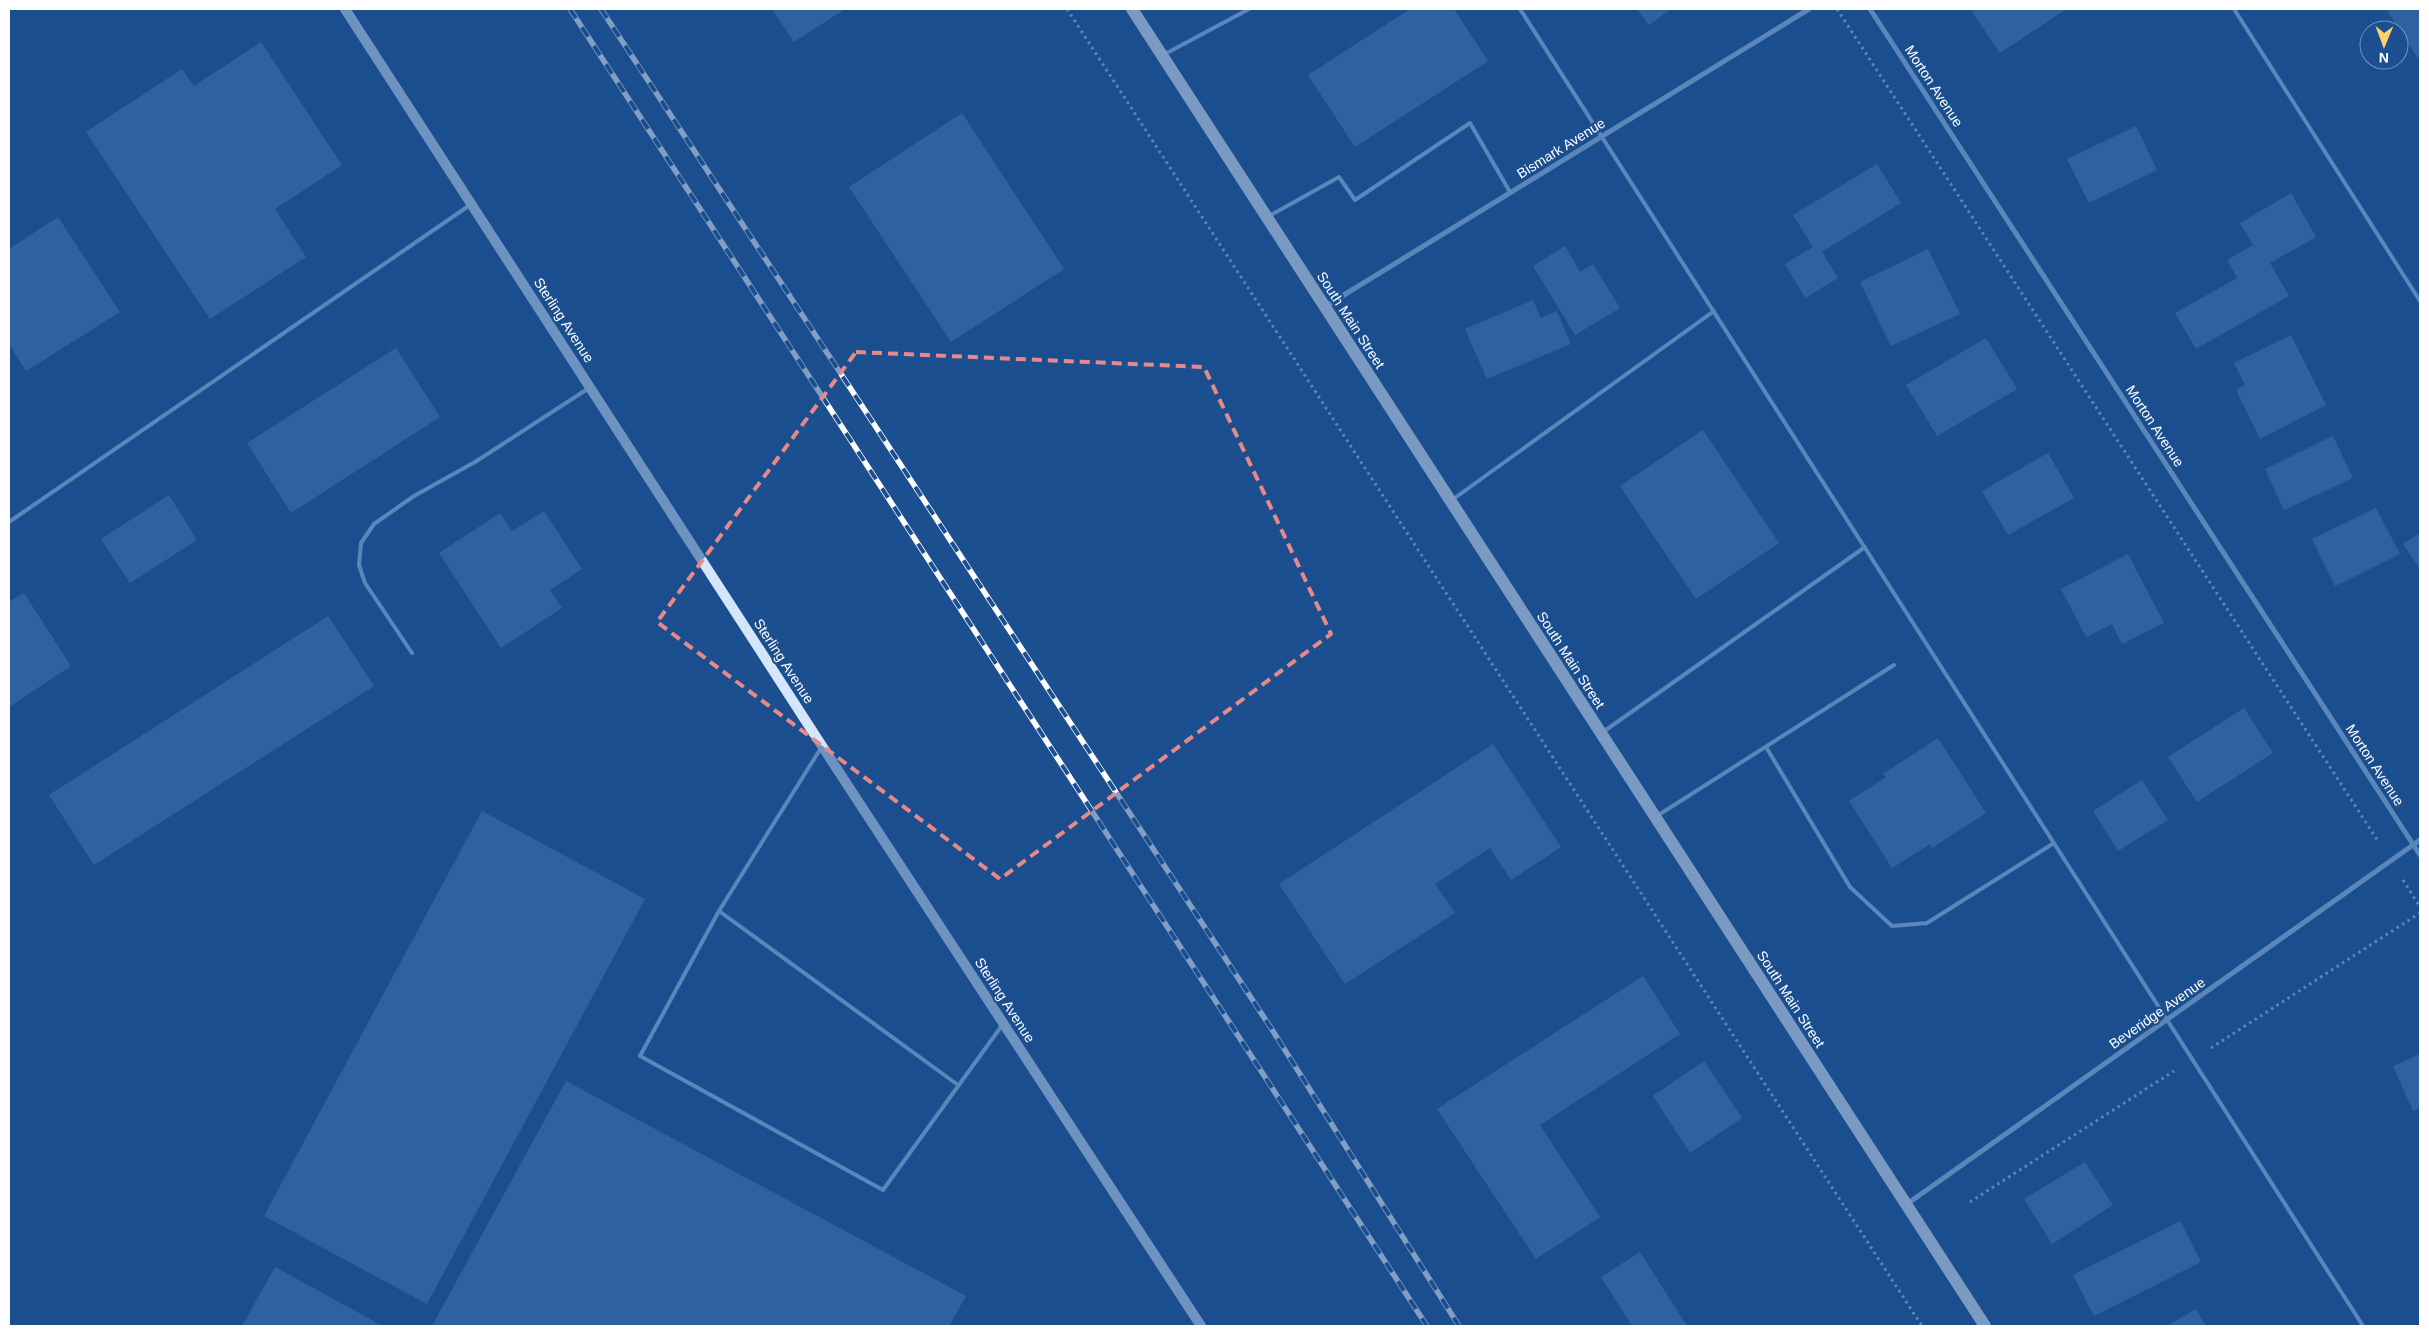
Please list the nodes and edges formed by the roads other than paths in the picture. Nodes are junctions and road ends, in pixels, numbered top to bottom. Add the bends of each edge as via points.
1 (346, 9) edge
2 (1132, 9) edge
3 (1249, 9) edge
4 (1520, 9) edge
5 (1809, 9) edge
6 (1870, 9) edge
7 (2234, 9) edge
8 (1163, 55) junction
9 (1602, 136) junction
10 (1510, 192) junction
11 (472, 204) junction
12 (1267, 218) junction
13 (2420, 301) edge
14 (1324, 307) junction
15 (1714, 311) junction
16 (591, 386) junction
17 (1450, 501) junction
18 (9, 522) edge
19 (1865, 547) junction
20 (412, 653) dead end
21 (1894, 664) dead end
22 (1601, 733) junction
23 (822, 746) junction
24 (1766, 747) junction
25 (1655, 817) junction
26 (2420, 840) edge
27 (2054, 843) junction
28 (2413, 844) junction
29 (2420, 855) edge
30 (719, 911) junction
31 (2167, 1019) junction
32 (1004, 1023) junction
33 (958, 1085) junction
34 (1907, 1205) junction
35 (1201, 1326) edge
36 (1985, 1326) edge
37 (2363, 1326) edge

1 - 11 street, Sterling Avenue
2 - 8 main road, South Main Street
3 - 8 lane
4 - 9 lane
5 - 9 street, Bismark Avenue
6 - 28 street, Morton Avenue
7 - 13 lane
8 - 12 main road, South Main Street
9 - 10 street, Bismark Avenue
9 - 15 lane
10 - 12 lane via 1470,123 1354,200 1339,177
10 - 14 street, Bismark Avenue
11 - 16 street, Sterling Avenue
11 - 18 lane
12 - 14 main road, South Main Street
14 - 17 main road, South Main Street
15 - 17 lane
15 - 19 lane
16 - 20 lane via 475,462 414,496 374,524 361,543 359,564 365,583
16 - 23 street, Sterling Avenue
17 - 22 main road, South Main Street
19 - 22 lane
19 - 27 lane
21 - 24 lane
22 - 25 main road, South Main Street
23 - 30 lane
23 - 32 street, Sterling Avenue
24 - 25 lane
24 - 27 lane via 1850,887 1892,926 1927,923
25 - 34 main road, South Main Street
26 - 28 street, Beveridge Avenue
27 - 31 lane
28 - 29 street, Morton Avenue
28 - 31 street, Beveridge Avenue
30 - 33 lane
30 - 33 lane via 640,1056 883,1190
31 - 34 street, Beveridge Avenue
31 - 37 lane
32 - 33 lane
32 - 35 street, Sterling Avenue
34 - 36 main road, South Main Street

